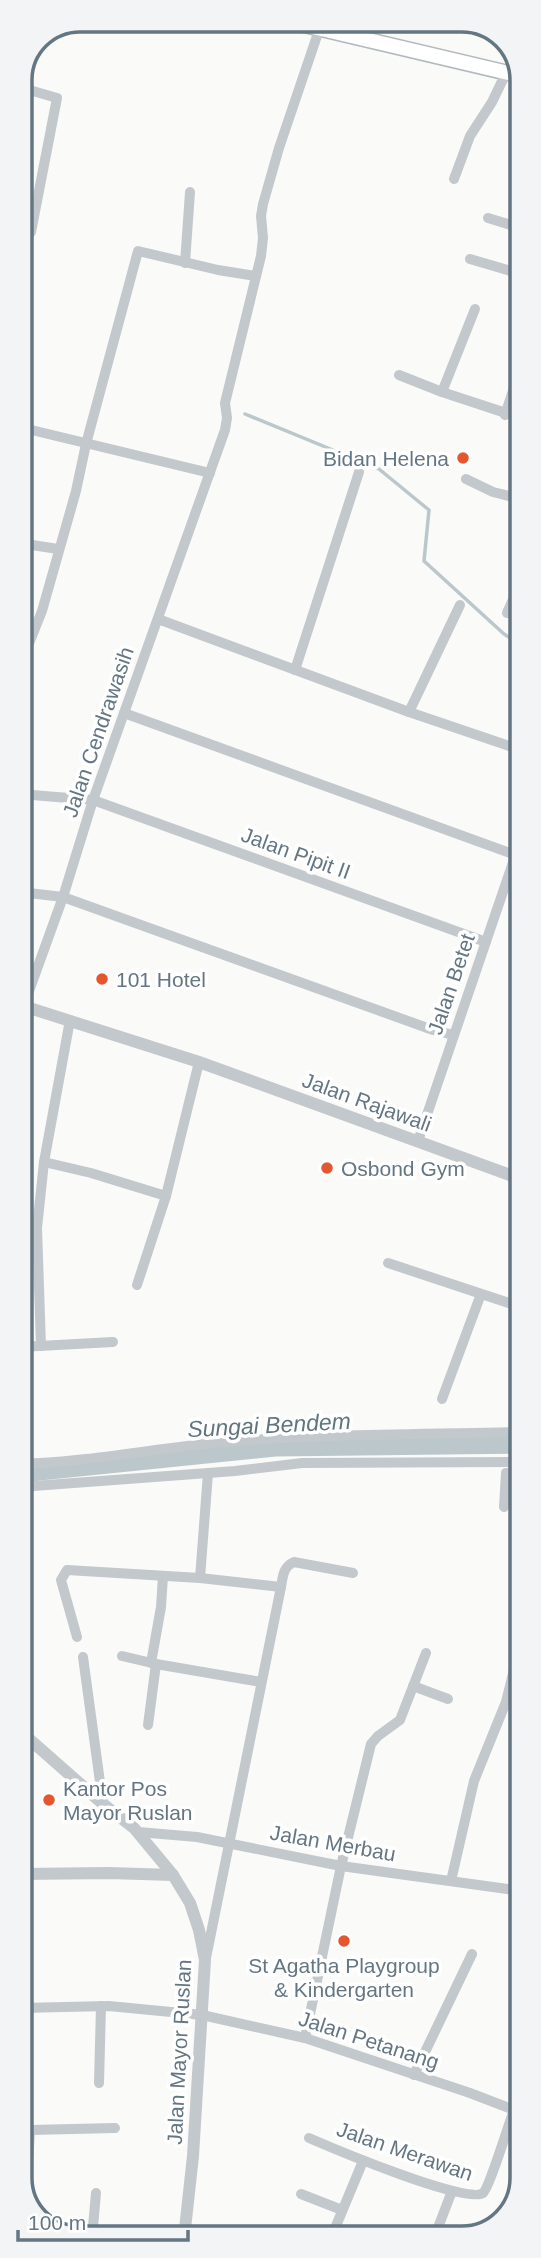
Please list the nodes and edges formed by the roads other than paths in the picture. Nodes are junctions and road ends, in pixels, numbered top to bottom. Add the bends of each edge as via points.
1 (318, 32) edge
2 (328, 32) edge
3 (509, 74) edge
4 (509, 80) edge
5 (32, 90) edge
6 (454, 179) dead end
7 (190, 191) dead end
8 (488, 218) dead end
9 (509, 224) edge
10 (32, 227) edge
11 (470, 259) dead end
12 (185, 263) junction
13 (509, 270) edge
14 (256, 276) junction
15 (475, 309) dead end
16 (399, 375) dead end
17 (442, 392) junction
18 (509, 403) edge
19 (505, 415) junction
20 (509, 416) edge
21 (32, 430) edge
22 (86, 444) junction
23 (359, 472) dead end
24 (210, 473) junction
25 (466, 479) dead end
26 (509, 496) edge
27 (32, 545) edge
28 (58, 549) junction
29 (460, 605) dead end
30 (509, 608) edge
31 (507, 613) dead end
32 (158, 619) junction
33 (32, 636) edge
34 (295, 670) junction
35 (409, 712) junction
36 (124, 713) junction
37 (509, 746) edge
38 (32, 795) edge
39 (93, 800) junction
40 (509, 853) edge
41 (509, 880) edge
42 (32, 893) edge
43 (63, 897) junction
44 (486, 942) junction
45 (32, 979) edge
46 (32, 1008) edge
47 (70, 1020) junction
48 (454, 1035) junction
49 (199, 1062) junction
50 (418, 1141) junction
51 (44, 1162) junction
52 (509, 1175) edge
53 (166, 1196) junction
54 (388, 1263) dead end
55 (137, 1286) dead end
56 (481, 1294) junction
57 (509, 1303) edge
58 (113, 1342) dead end
59 (32, 1346) edge
60 (41, 1346) junction
61 (442, 1399) dead end
62 (509, 1432) edge
63 (509, 1462) edge
64 (32, 1463) edge
65 (509, 1472) edge
66 (208, 1473) junction
67 (32, 1486) edge
68 (504, 1507) dead end
69 (353, 1573) dead end
70 (163, 1576) junction
71 (200, 1578) junction
72 (281, 1587) junction
73 (77, 1637) dead end
74 (426, 1653) dead end
75 (122, 1656) dead end
76 (83, 1657) dead end
77 (153, 1663) junction
78 (261, 1682) junction
79 (413, 1686) junction
80 (509, 1691) edge
81 (448, 1699) dead end
82 (148, 1725) dead end
83 (32, 1742) edge
84 (103, 1804) junction
85 (138, 1832) junction
86 (229, 1844) junction
87 (341, 1866) junction
88 (32, 1874) edge
89 (173, 1875) junction
90 (451, 1881) junction
91 (509, 1889) edge
92 (472, 1954) dead end
93 (205, 1960) junction
94 (101, 2006) junction
95 (32, 2008) edge
96 (202, 2015) junction
97 (305, 2038) junction
98 (414, 2075) junction
99 (99, 2083) dead end
100 (509, 2108) edge
101 (115, 2129) dead end
102 (32, 2130) edge
103 (509, 2131) edge
104 (309, 2138) dead end
105 (363, 2161) junction
106 (452, 2191) junction
107 (96, 2193) dead end
108 (301, 2194) dead end
109 (342, 2210) junction
110 (93, 2226) edge
111 (185, 2226) edge
112 (336, 2226) edge
113 (439, 2226) edge

1 - 14 street, Jalan Cendrawasih via 263,204 263,245
2 - 3 main road
4 - 6 street via 470,136
5 - 10 street via 57,98
7 - 12 street
8 - 9 street
11 - 13 street
12 - 14 street
12 - 22 street via 138,251
14 - 24 street, Jalan Cendrawasih via 225,403 225,430
15 - 17 street
16 - 17 street
17 - 19 street
18 - 19 street
19 - 20 street
21 - 22 street
22 - 24 street
22 - 28 street
23 - 34 street
24 - 32 street, Jalan Cendrawasih
25 - 26 street
27 - 28 street
28 - 33 street
29 - 35 street
30 - 31 street
32 - 34 street
32 - 36 street, Jalan Cendrawasih
34 - 35 street
35 - 37 street
36 - 39 street, Jalan Cendrawasih
36 - 40 street
38 - 39 street, Jalan Pipit II
39 - 43 street, Jalan Cendrawasih
39 - 44 street, Jalan Pipit II
41 - 44 street, Jalan Betet
42 - 43 street
43 - 45 street, Jalan Cendrawasih
43 - 48 street
44 - 48 street, Jalan Betet
46 - 47 street, Jalan Rajawali
47 - 49 street, Jalan Rajawali
47 - 51 street
48 - 50 street, Jalan Betet
49 - 50 street, Jalan Rajawali
49 - 53 street
50 - 52 street, Jalan Rajawali
51 - 53 street
51 - 60 street via 37,1228
53 - 55 street
54 - 56 street
56 - 57 street
56 - 61 street
58 - 60 street
59 - 60 street
62 - 64 street via 250,1440
63 - 66 street via 302,1463
65 - 68 street
66 - 67 street
66 - 71 street
69 - 72 street via 294,1562 286,1567
70 - 71 street
70 - 73 street via 72,1569 64,1573 62,1585
70 - 77 street
71 - 72 street
72 - 78 street
74 - 79 street
75 - 77 street
76 - 84 street
77 - 78 street
77 - 82 street
78 - 86 street
79 - 81 street
79 - 87 street via 400,1720 371,1744
80 - 90 street via 474,1781
83 - 84 street, Jalan Mayor Ruslan
84 - 85 street, Jalan Mayor Ruslan
85 - 86 street, Jalan Merbau
85 - 89 street, Jalan Mayor Ruslan
86 - 87 street, Jalan Merbau
86 - 93 street
87 - 90 street, Jalan Merbau
87 - 97 street
88 - 89 street
89 - 93 street, Jalan Mayor Ruslan via 190,1903
90 - 91 street, Jalan Merbau
92 - 98 street
93 - 96 street, Jalan Mayor Ruslan
94 - 95 street, Jalan Petanang
94 - 96 street, Jalan Petanang
94 - 99 street
96 - 97 street, Jalan Petanang
96 - 111 street, Jalan Mayor Ruslan
97 - 98 street, Jalan Petanang
98 - 100 street, Jalan Petanang
101 - 102 street
103 - 106 street, Jalan Merawan via 486,2190 472,2196
104 - 105 street, Jalan Merawan
105 - 106 street, Jalan Merawan
105 - 109 street
106 - 113 street
107 - 110 street
108 - 109 street
109 - 112 street

